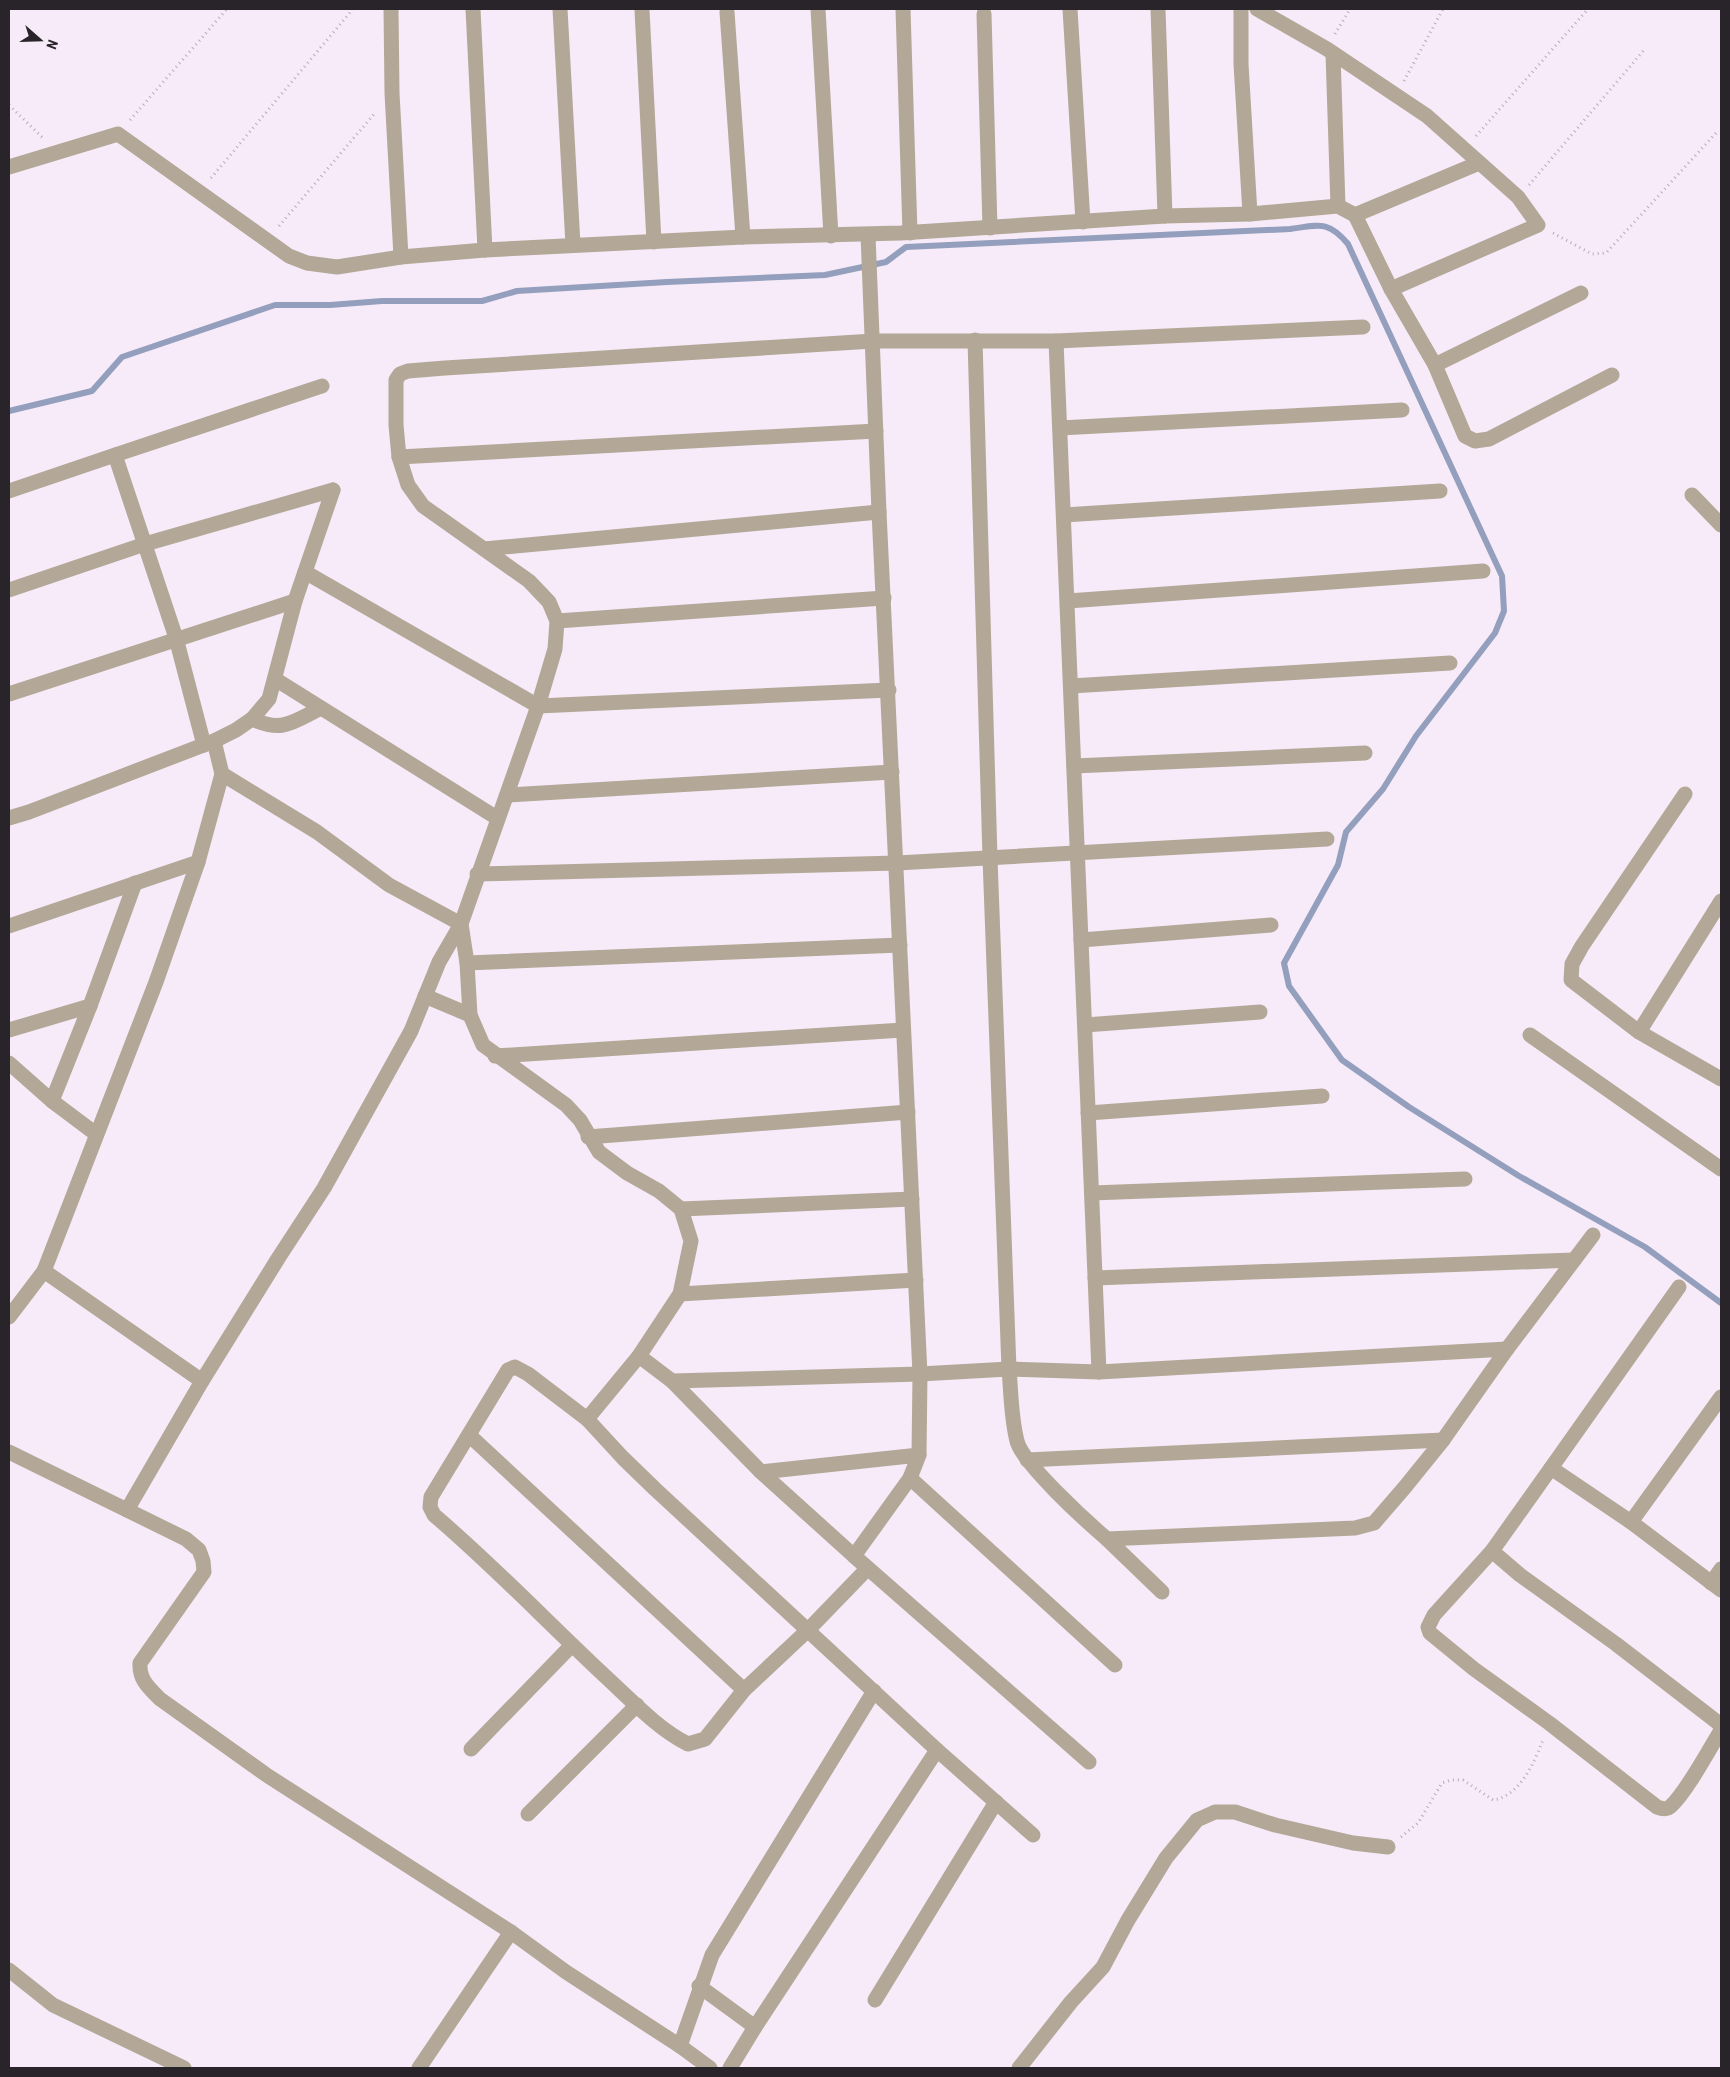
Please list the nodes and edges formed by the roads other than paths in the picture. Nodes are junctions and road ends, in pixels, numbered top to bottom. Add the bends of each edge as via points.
1 (391, 9) edge
2 (473, 9) edge
3 (560, 9) edge
4 (818, 9) edge
5 (903, 9) edge
6 (1070, 9) edge
7 (1158, 9) edge
8 (1241, 9) edge
9 (1257, 9) edge
10 (642, 10) dead end
11 (727, 12) dead end
12 (984, 14) dead end
13 (1330, 51) junction
14 (1479, 163) junction
15 (9, 167) edge
16 (1338, 206) junction
17 (1250, 214) junction
18 (1355, 215) junction
19 (1165, 216) junction
20 (1082, 222) junction
21 (990, 228) junction
22 (910, 233) junction
23 (868, 235) junction
24 (831, 236) junction
25 (743, 237) junction
26 (654, 242) junction
27 (573, 245) junction
28 (485, 250) junction
29 (401, 258) junction
30 (1391, 288) junction
31 (1581, 293) dead end
32 (1363, 327) dead end
33 (975, 340) junction
34 (873, 341) junction
35 (1056, 341) junction
36 (1435, 365) junction
37 (1612, 375) dead end
38 (322, 386) dead end
39 (1402, 410) dead end
40 (1060, 428) junction
41 (876, 430) junction
42 (114, 454) junction
43 (399, 457) junction
44 (9, 491) edge
45 (1440, 491) dead end
46 (1692, 495) dead end
47 (879, 512) junction
48 (1064, 515) junction
49 (1720, 523) edge
50 (145, 544) junction
51 (484, 549) junction
52 (1483, 570) dead end
53 (306, 572) junction
54 (9, 590) edge
55 (884, 598) junction
56 (295, 601) junction
57 (1068, 601) junction
58 (557, 621) junction
59 (176, 638) junction
60 (1450, 663) dead end
61 (275, 679) junction
62 (1071, 686) junction
63 (889, 690) junction
64 (9, 694) edge
65 (538, 706) junction
66 (321, 708) junction
67 (252, 718) junction
68 (209, 743) junction
69 (1365, 753) dead end
70 (1074, 766) junction
71 (892, 772) junction
72 (222, 774) junction
73 (1685, 794) dead end
74 (508, 795) junction
75 (9, 818) edge
76 (497, 818) junction
77 (1327, 839) dead end
78 (1078, 852) junction
79 (990, 858) junction
80 (198, 862) junction
81 (897, 863) junction
82 (478, 874) junction
83 (135, 883) junction
84 (1721, 901) edge
85 (461, 924) junction
86 (1271, 925) dead end
87 (9, 926) edge
88 (1082, 940) junction
89 (900, 945) junction
90 (467, 963) junction
91 (425, 996) junction
92 (90, 1006) junction
93 (1260, 1012) dead end
94 (470, 1015) junction
95 (1085, 1026) junction
96 (9, 1030) edge
97 (903, 1030) junction
98 (1640, 1032) junction
99 (1530, 1035) dead end
100 (496, 1056) junction
101 (9, 1063) edge
102 (1721, 1080) edge
103 (1322, 1096) dead end
104 (52, 1101) junction
105 (908, 1112) junction
106 (1088, 1112) junction
107 (96, 1134) junction
108 (588, 1137) junction
109 (1721, 1169) edge
110 (1465, 1179) dead end
111 (1092, 1193) junction
112 (912, 1198) junction
113 (682, 1209) junction
114 (1593, 1235) dead end
115 (1574, 1260) junction
116 (44, 1271) junction
117 (1095, 1278) junction
118 (916, 1280) junction
119 (1679, 1287) dead end
120 (680, 1294) junction
121 (9, 1317) edge
122 (1507, 1350) junction
123 (639, 1356) junction
124 (1009, 1369) junction
125 (1099, 1372) junction
126 (920, 1374) junction
127 (202, 1381) junction
128 (672, 1381) junction
129 (1721, 1397) edge
130 (587, 1419) junction
131 (469, 1435) junction
132 (1443, 1440) junction
133 (9, 1452) edge
134 (919, 1455) junction
135 (1027, 1460) junction
136 (1551, 1468) junction
137 (761, 1472) junction
138 (910, 1478) junction
139 (127, 1510) junction
140 (1630, 1522) junction
141 (1107, 1539) junction
142 (1492, 1551) junction
143 (854, 1556) junction
144 (866, 1569) junction
145 (1721, 1569) edge
146 (1716, 1587) edge
147 (1162, 1592) dead end
148 (808, 1630) junction
149 (572, 1645) junction
150 (1115, 1665) dead end
151 (744, 1690) junction
152 (874, 1692) junction
153 (637, 1705) junction
154 (1721, 1725) edge
155 (1721, 1730) edge
156 (471, 1749) dead end
157 (937, 1750) junction
158 (1089, 1762) dead end
159 (996, 1802) junction
160 (528, 1814) dead end
161 (1033, 1835) dead end
162 (1388, 1847) road end
163 (512, 1932) junction
164 (9, 1970) edge
165 (699, 1986) junction
166 (875, 2000) dead end
167 (755, 2027) junction
168 (680, 2046) junction
169 (184, 2068) edge
170 (419, 2068) edge
171 (710, 2068) edge
172 (730, 2068) edge
173 (1019, 2068) edge

1 - 29 street
2 - 28 street
3 - 27 street
4 - 24 street
5 - 22 street
6 - 20 street
7 - 19 street
8 - 17 street
9 - 13 street
10 - 26 street
11 - 25 street
12 - 21 street
13 - 14 street via 1427,116
13 - 16 street
14 - 18 street
14 - 30 street via 1518,197 1538,225
15 - 29 street via 118,134 289,256 307,263 337,267
16 - 17 street
16 - 18 street
17 - 19 street
18 - 30 street
19 - 20 street
20 - 21 street
21 - 22 street
22 - 23 street
23 - 24 street
23 - 34 street
24 - 25 street
25 - 26 street
26 - 27 street
27 - 28 street
28 - 29 street
30 - 36 street
31 - 36 street
32 - 35 street
33 - 34 street
33 - 35 street
33 - 79 street
34 - 41 street
34 - 43 street via 408,371 396,380
35 - 40 street
36 - 37 street via 1465,436 1475,441 1490,439
38 - 42 street
39 - 40 street
40 - 48 street
41 - 43 street
41 - 47 street
42 - 44 street
42 - 50 street
43 - 51 street via 408,485 423,506
45 - 48 street
46 - 49 street
47 - 51 street
47 - 55 street
48 - 57 street
50 - 53 street via 333,490
50 - 54 street
50 - 59 street
51 - 58 street via 529,581 549,602
52 - 57 street
53 - 56 street
53 - 65 street
55 - 58 street
55 - 63 street
56 - 59 street
56 - 61 street
57 - 62 street
58 - 65 street via 555,649
59 - 64 street
59 - 68 street
60 - 62 street
61 - 66 street
61 - 67 street via 269,699
62 - 70 street
63 - 65 street
63 - 71 street
65 - 74 street
66 - 67 street via 284,726 268,726
66 - 76 street
67 - 68 street
68 - 72 street
68 - 75 street
69 - 70 street
70 - 78 street
71 - 74 street
71 - 81 street
72 - 80 street
72 - 85 street via 317,832 389,884
73 - 98 street via 1572,964 1571,980
74 - 76 street
76 - 82 street
77 - 78 street
78 - 79 street
78 - 88 street
79 - 81 street
79 - 124 street
80 - 83 street
80 - 107 street via 156,982
81 - 82 street
81 - 89 street
82 - 85 street
83 - 87 street
83 - 92 street
84 - 98 street
85 - 90 street
85 - 91 street via 439,962
86 - 88 street
88 - 95 street
89 - 90 street
89 - 97 street
90 - 94 street
91 - 94 street
91 - 127 street via 410,1031 324,1188
92 - 96 street
92 - 104 street
93 - 95 street
94 - 100 street via 483,1045
95 - 106 street
97 - 100 street
97 - 105 street
98 - 102 street
99 - 109 street
100 - 108 street via 566,1105 580,1120
101 - 104 street
103 - 106 street
104 - 107 street
105 - 108 street
105 - 112 street
106 - 111 street
107 - 116 street
108 - 113 street via 610,1162 659,1190
110 - 111 street
111 - 117 street
112 - 113 street
112 - 118 street
113 - 120 street via 691,1241
114 - 115 street
115 - 117 street
115 - 122 street
116 - 121 street
116 - 127 street
117 - 125 street
118 - 120 street
118 - 126 street
119 - 136 street
120 - 123 street
122 - 125 street
122 - 132 street
123 - 128 street
123 - 130 street
124 - 125 street
124 - 126 street
124 - 135 street via 1017,1443
126 - 128 street
126 - 134 street
127 - 139 street
128 - 137 street
129 - 140 street
130 - 131 street via 515,1367 508,1370
130 - 148 street via 622,1458
131 - 149 street via 431,1497 430,1508
131 - 151 street
132 - 135 street
132 - 141 street via 1374,1523 1355,1528
133 - 139 street
134 - 137 street
134 - 138 street
135 - 141 street via 1080,1516
136 - 140 street
136 - 142 street
137 - 143 street
138 - 143 street
138 - 150 street
139 - 163 street via 186,1539 199,1550 204,1561 204,1572 140,1664 145,1683 160,1699 268,1776
140 - 146 street
141 - 147 street
142 - 154 street via 1520,1576 1616,1644
142 - 155 street via 1434,1615 1428,1627 1430,1633 1474,1669 1663,1809 1670,1807 1681,1794
143 - 144 street
144 - 148 street
144 - 158 street
145 - 146 street
148 - 151 street
148 - 152 street
149 - 153 street
149 - 156 street
151 - 153 street via 705,1739 688,1744
152 - 157 street
152 - 165 street via 712,1954
153 - 160 street
157 - 159 street
157 - 167 street
159 - 161 street
159 - 166 street
162 - 173 street via 1292,1829 1236,1812 1215,1812 1197,1820 1166,1858 1103,1966
163 - 168 street via 566,1972
163 - 170 street
164 - 169 street via 53,2005
165 - 167 street
165 - 168 street
167 - 172 street
168 - 171 street

